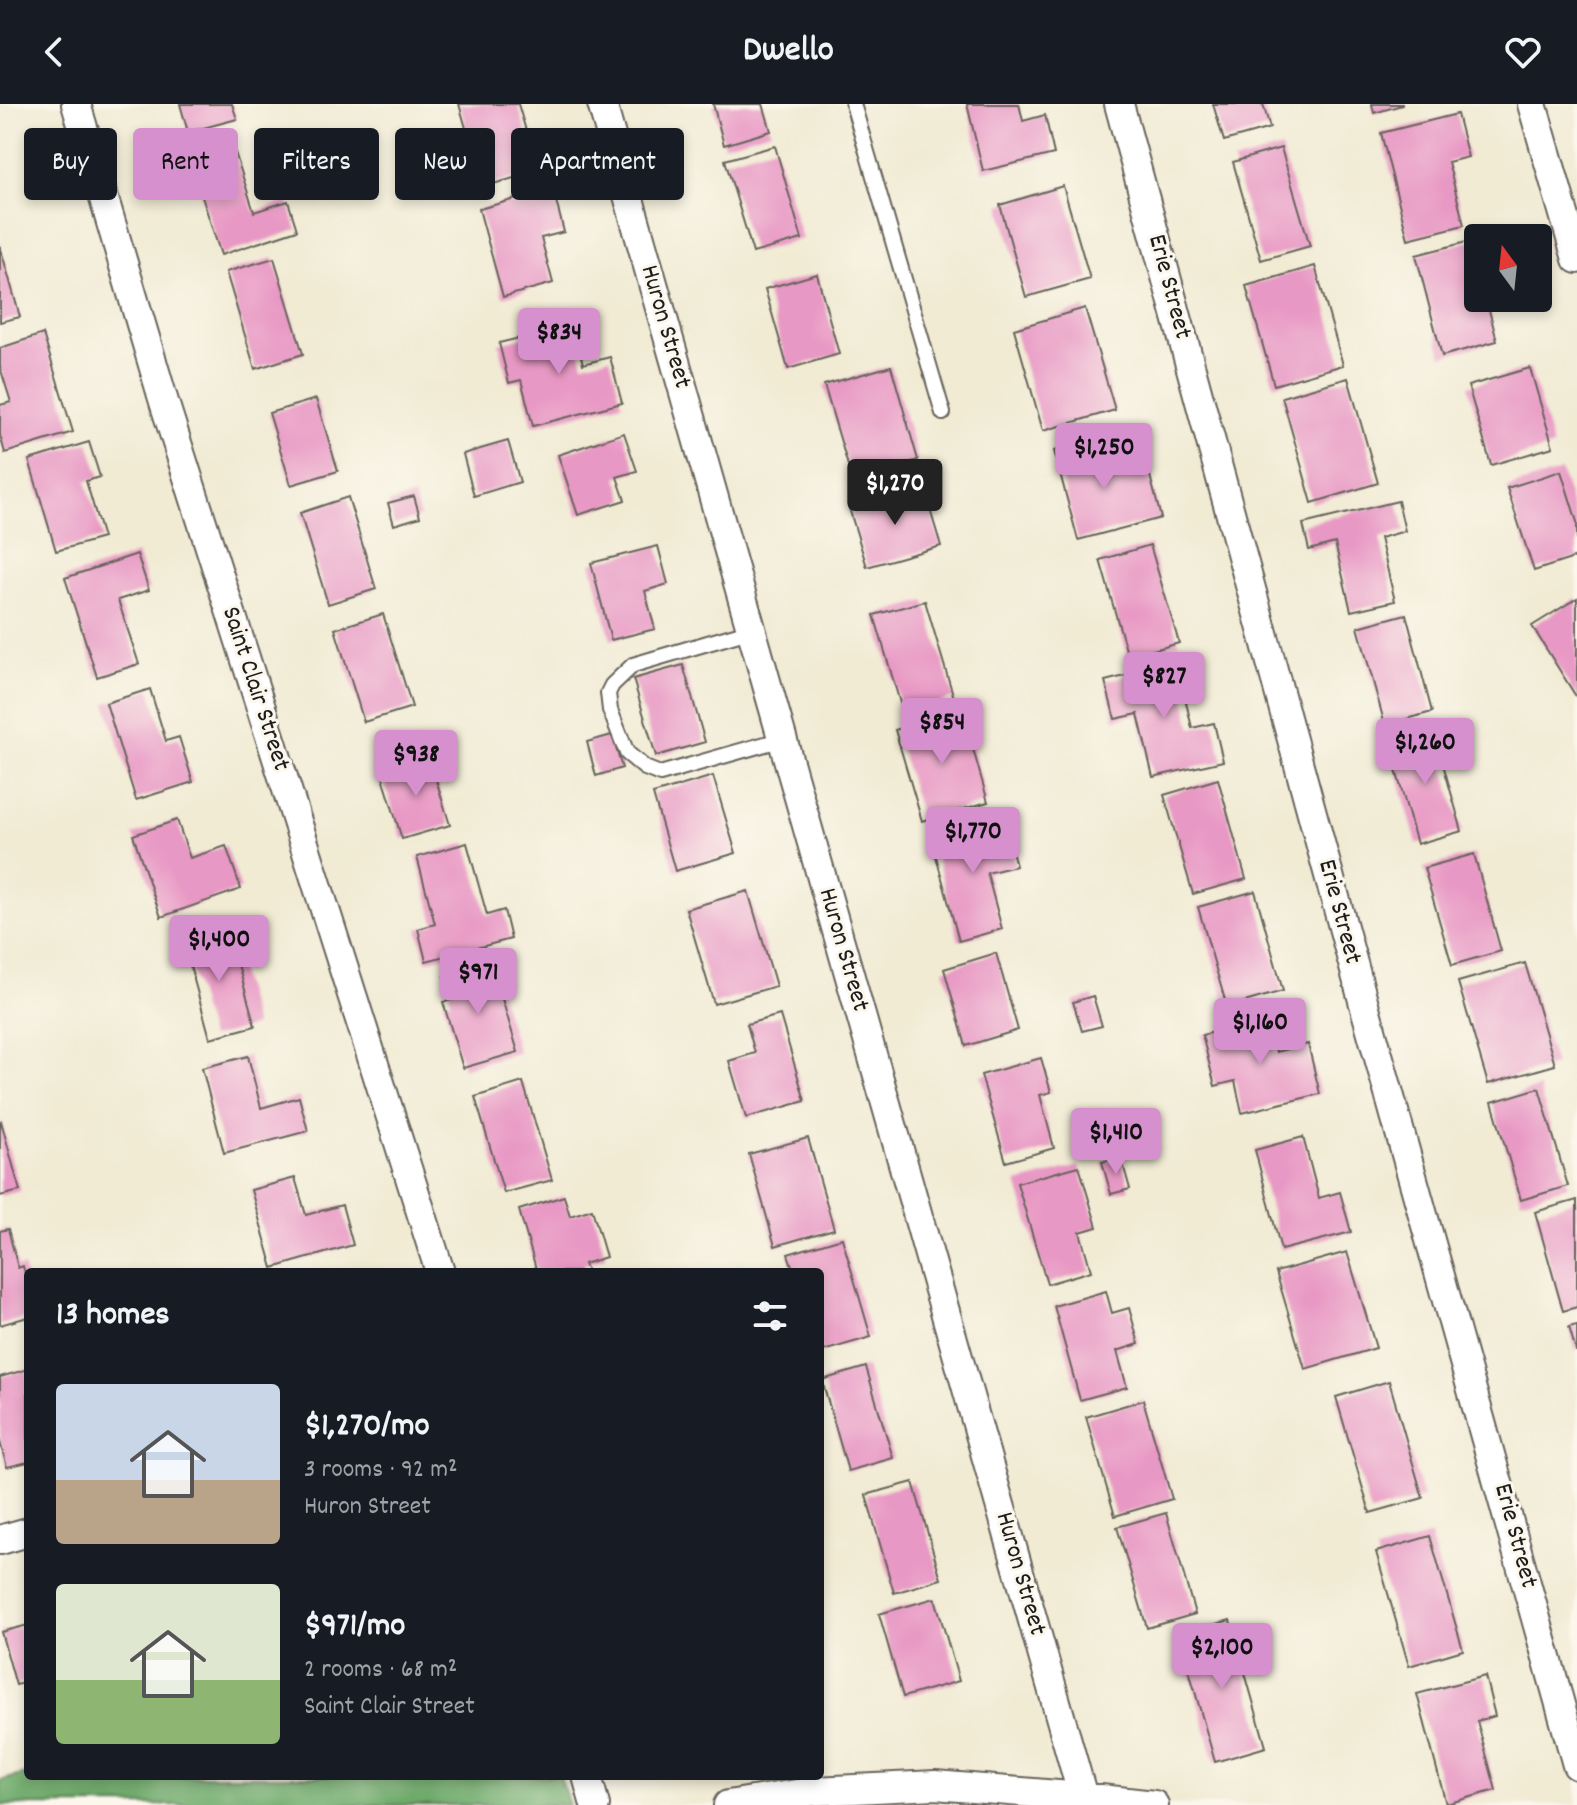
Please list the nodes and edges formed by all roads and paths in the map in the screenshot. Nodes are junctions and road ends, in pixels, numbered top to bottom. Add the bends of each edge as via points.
1 (76, 104) edge
2 (602, 104) edge
3 (853, 104) edge
4 (1119, 104) edge
5 (1532, 104) edge
6 (1577, 259) edge
7 (943, 413) dead end
8 (752, 630) junction
9 (783, 739) junction
10 (439, 1268) edge
11 (24, 1533) edge
12 (0, 1540) edge
13 (1577, 1765) edge
14 (588, 1780) edge
15 (1083, 1797) junction
16 (595, 1805) edge
17 (728, 1805) edge
18 (1154, 1805) edge

1 - 10 street, Saint Clair Street via 169,417
2 - 8 street, Huron Street
3 - 7 lane
4 - 13 street, Erie Street
5 - 6 street
8 - 9 street, Huron Street
8 - 9 lane via 633,665 612,685 610,710 627,753 660,774
9 - 15 street, Huron Street
11 - 12 street
14 - 16 street
15 - 17 street via 935,1785 815,1791
15 - 18 street

